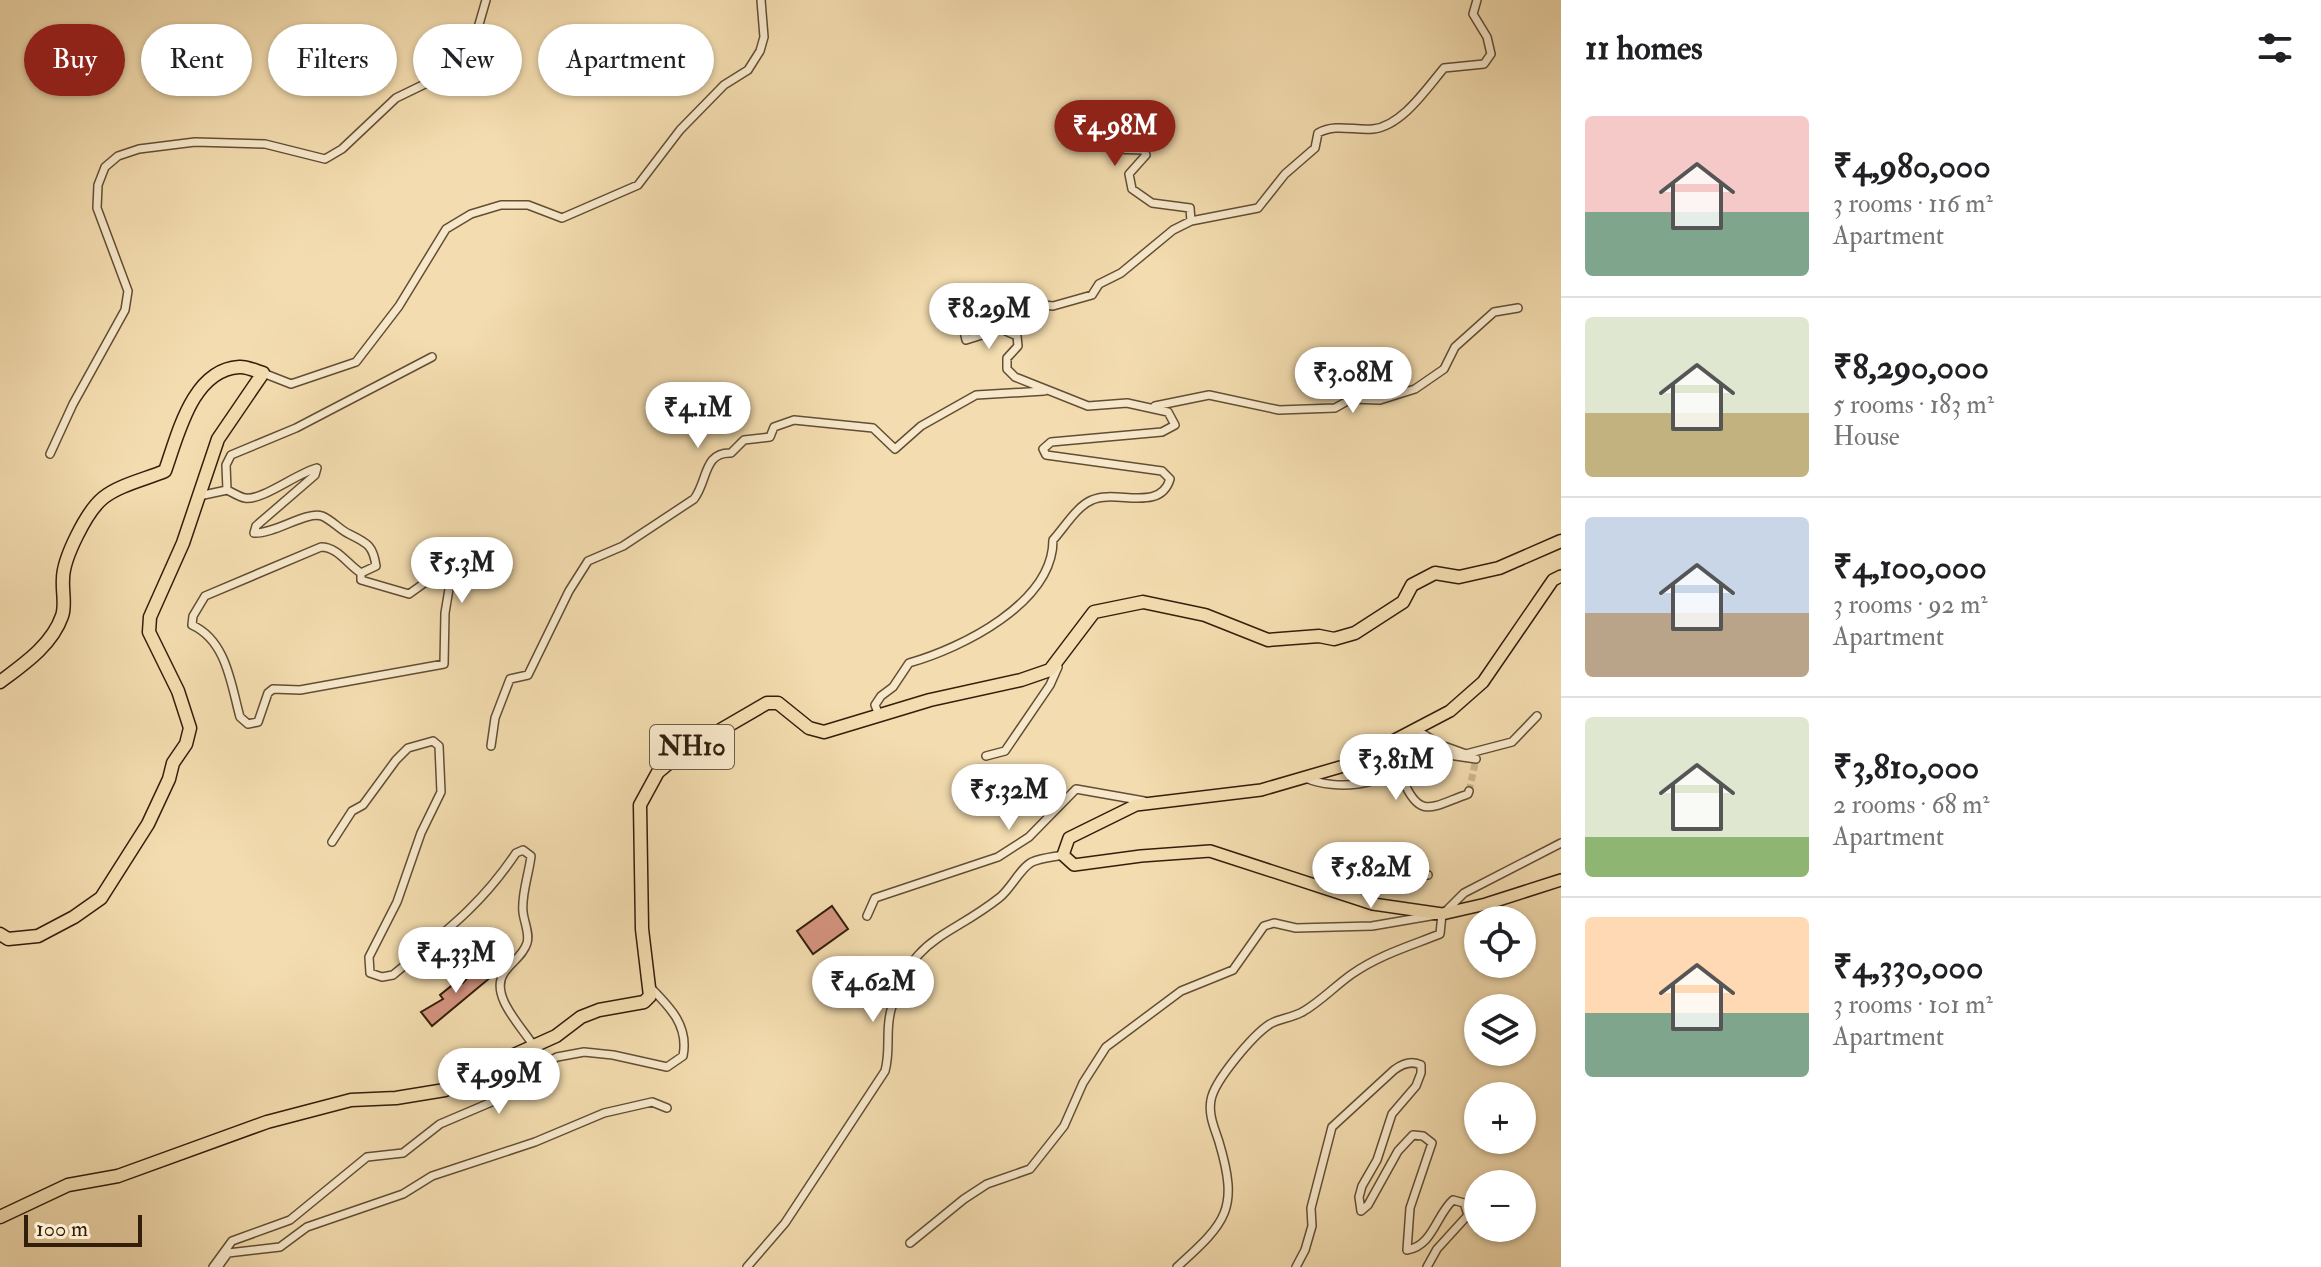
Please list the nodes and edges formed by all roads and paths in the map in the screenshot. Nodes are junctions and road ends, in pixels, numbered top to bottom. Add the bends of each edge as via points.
1 (486, 0) edge
2 (761, 0) edge
3 (1477, 0) edge
4 (1138, 127) dead end
5 (1191, 221) junction
6 (1518, 308) dead end
7 (432, 357) dead end
8 (263, 373) junction
9 (1050, 391) junction
10 (1153, 407) junction
11 (50, 454) dead end
12 (227, 490) junction
13 (199, 496) junction
14 (1561, 541) edge
15 (361, 573) junction
16 (1561, 576) edge
17 (1062, 657) junction
18 (0, 682) edge
19 (879, 715) junction
20 (1537, 716) dead end
21 (1415, 729) junction
22 (1441, 745) junction
23 (491, 746) dead end
24 (986, 756) dead end
25 (1476, 759) dead end
26 (1304, 777) junction
27 (1469, 791) dead end
28 (1162, 804) junction
29 (332, 842) dead end
30 (1561, 843) edge
31 (1063, 855) junction
32 (1428, 875) dead end
33 (1561, 880) edge
34 (1348, 898) junction
35 (1442, 914) junction
36 (867, 916) dead end
37 (0, 934) edge
38 (649, 986) junction
39 (533, 1045) junction
40 (667, 1108) dead end
41 (0, 1217) edge
42 (910, 1243) dead end
43 (215, 1267) edge
44 (747, 1267) edge
45 (1177, 1267) edge
46 (1296, 1267) edge
47 (1427, 1267) edge

1 - 11 street via 462,66 396,98 325,159 265,144 195,142 139,149 105,167 97,208 128,291 125,310
2 - 8 street via 764,37 748,70 724,85 691,119 638,185 562,218 528,205 501,205 471,214 446,229 399,306 356,362 291,384
3 - 5 street via 1473,14 1491,54 1484,64 1444,68 1398,117 1374,129 1318,133 1315,148 1258,208
4 - 5 street via 1107,145 1144,150 1144,160 1129,174 1132,189 1152,203 1190,208
5 - 9 street via 1099,284 1092,295 1053,306 1003,296 972,318 964,331 966,340 1001,329 1017,336 1007,369
6 - 10 street via 1494,312 1455,347 1444,369 1415,389 1380,400 1279,410 1209,395
7 - 12 street via 296,428 231,455
8 - 13 highway via 218,439
8 - 18 highway via 241,366 204,383 165,471 99,502 70,554 63,576 63,613 51,637
9 - 10 street via 1088,406
9 - 23 street via 976,395 921,426 895,449 873,428 794,420 774,427 770,437 744,440 731,453 719,453 710,460 694,499 623,546 588,561 528,675 510,679
10 - 19 street via 1168,412 1175,425 1162,432 1051,442 1043,449 1046,455 1061,458 1162,471 1170,479 1168,488 1156,496 1088,502 1053,540 1048,569 1028,597 965,642 909,663 875,705
12 - 13 street
12 - 15 street via 247,499 317,468 254,533 322,516 366,540 374,551 376,566
13 - 37 highway via 150,617 149,632 178,691 190,728 186,744 148,824 101,898 38,936 8,939
14 - 17 highway, NH10 via 1499,568 1459,577 1435,573 1412,585 1403,602 1355,633 1334,639 1268,640 1205,615 1143,602 1094,612
15 - 15 street via 349,560 321,547 205,596 192,625 203,630 225,661 240,717 248,724 258,722 273,689 300,690 444,664 451,577 437,574 409,594 361,580
16 - 21 main road via 1553,580 1483,682 1450,711
17 - 19 highway, NH10 via 1050,670 1021,680
17 - 24 street via 1050,685 1005,751
19 - 38 highway, NH10 via 824,732 809,728 778,703 767,703 658,772 640,805 642,929
20 - 22 street via 1512,742 1466,754
21 - 22 street
21 - 26 main road via 1347,765
22 - 25 street via 1442,754
26 - 27 street via 1356,785 1395,776 1418,806 1431,807
26 - 28 main road via 1261,790
28 - 31 main road via 1136,805 1095,823 1069,838
28 - 36 street via 1076,789 1029,837 998,857 875,898
29 - 39 street via 408,748 433,741 439,746 441,792 369,957 370,973 393,975 456,925 523,850 531,856 523,899 529,940 499,987
30 - 35 street via 1464,893
31 - 34 main road via 1074,865 1210,851
31 - 44 street via 1030,863 1002,897 932,939 911,963 890,1011 891,1050 885,1071 785,1223
32 - 34 street via 1376,878
33 - 35 main road
34 - 35 main road
35 - 42 street via 1372,926 1264,926 1233,970 1181,991 1106,1047 1064,1126 1030,1169 987,1184
35 - 45 street via 1440,934 1379,958 1300,1014 1272,1022 1232,1066 1211,1098 1210,1115 1226,1164 1227,1213
38 - 39 highway via 644,1002 599,1010
38 - 43 street via 679,1020 686,1040 683,1056 667,1067 584,1052 557,1057 494,1101 440,1124 403,1153 367,1157 290,1220 232,1241
39 - 41 highway via 445,1090 351,1100 267,1122 129,1172 68,1185
40 - 43 street via 652,1102 604,1113 307,1227 280,1247 228,1253
46 - 47 street via 1312,1226 1311,1208 1332,1127 1394,1070 1416,1063 1421,1073 1416,1086 1392,1114 1359,1197 1361,1211 1413,1135 1432,1143 1410,1208 1407,1250 1419,1248 1453,1200 1464,1203 1468,1215

